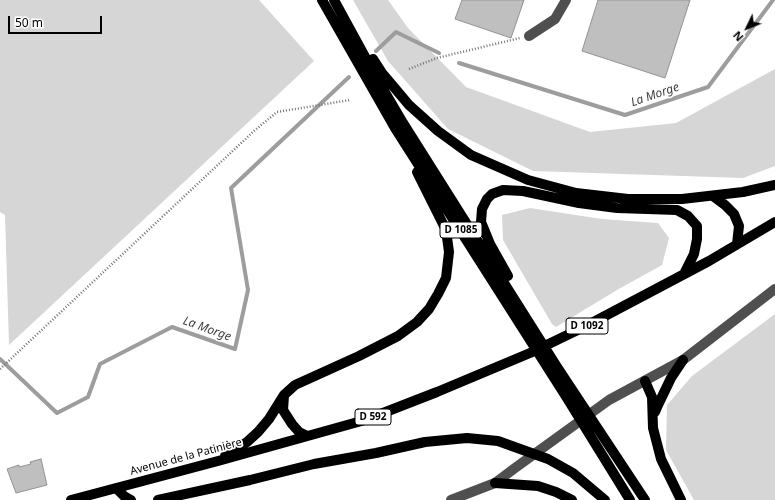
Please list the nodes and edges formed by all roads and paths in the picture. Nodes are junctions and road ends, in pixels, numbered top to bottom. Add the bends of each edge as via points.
1 (322, 0) edge
2 (566, 0) edge
3 (336, 4) edge
4 (528, 36) joint
5 (409, 69) dead end
6 (350, 100) dead end
7 (395, 128) junction
8 (775, 186) edge
9 (713, 196) junction
10 (775, 222) edge
11 (737, 244) junction
12 (684, 274) junction
13 (775, 289) edge
14 (530, 331) junction
15 (530, 353) joint
16 (683, 360) junction
17 (553, 368) junction
18 (0, 369) edge
19 (645, 382) junction
20 (284, 395) junction
21 (653, 418) junction
22 (307, 436) junction
23 (218, 461) junction
24 (496, 483) junction
25 (116, 488) junction
26 (71, 500) edge
27 (131, 500) edge
28 (158, 500) edge
29 (451, 500) edge
30 (572, 500) edge
31 (605, 500) edge
32 (630, 500) edge
33 (644, 500) edge
34 (681, 500) edge

1 - 7 main road, D 1085
2 - 4 street via 555,19
3 - 9 main road via 382,73 409,105 438,131 471,155 528,180 576,193 628,199
3 - 14 main road, D 1085 via 403,123
4 - 5 path via 438,58
6 - 18 path via 277,112
7 - 14 main road, D 1085
7 - 20 main road via 446,230 449,252 446,278 429,309 398,336 295,385
8 - 9 main road
9 - 11 main road via 734,214 739,226
10 - 11 main road, D 1092
11 - 12 main road, D 1092
12 - 14 main road via 694,254 698,239 697,226 688,216 677,210 617,208 523,191 503,190 492,194 482,209 481,222
12 - 15 main road, D 1092
13 - 16 street
14 - 17 main road, D 1085
15 - 22 main road, D 592 via 365,420
16 - 19 street
16 - 21 main road via 664,391
17 - 32 main road, D 1085
17 - 33 main road, D 1085
19 - 21 main road via 652,397
19 - 24 street via 609,400
20 - 22 main road via 283,410 299,432
20 - 23 main road via 258,432
21 - 34 main road via 661,459
22 - 23 main road, Avenue de la Patinière / D 592
23 - 25 main road, Avenue de la Patinière / D 592
24 - 29 street
24 - 30 main road via 538,486
25 - 26 main road, Avenue de la Patinière / D 592
25 - 27 main road
28 - 31 main road via 314,464 425,442 467,438 498,441 548,459 573,473

